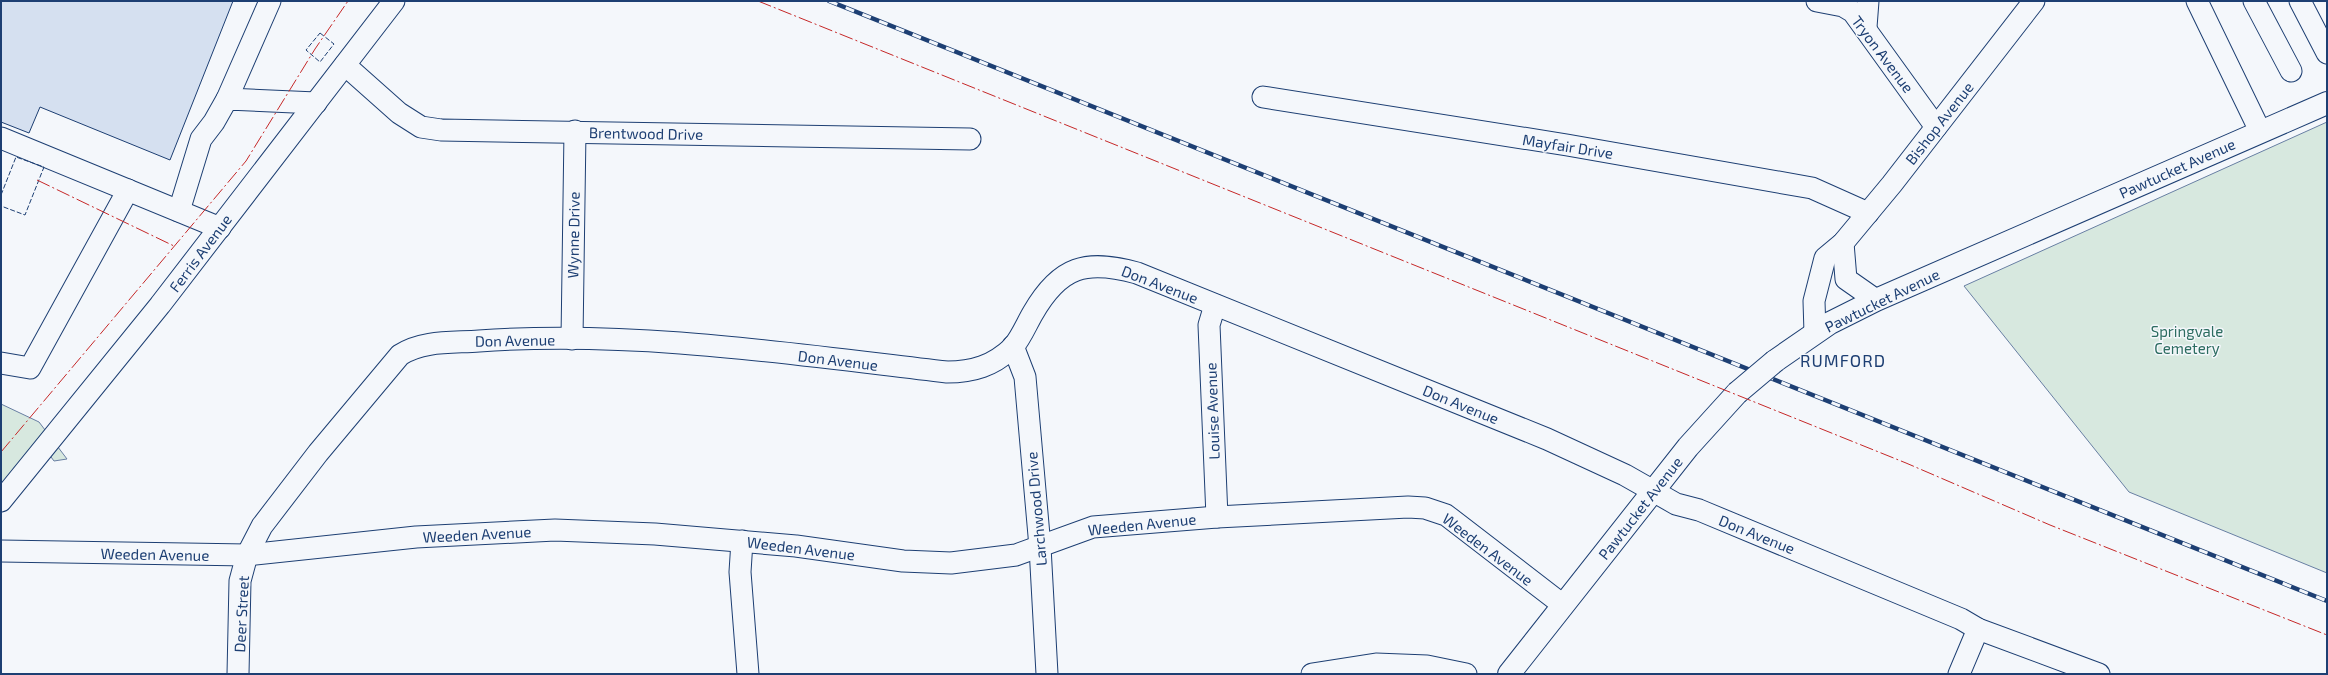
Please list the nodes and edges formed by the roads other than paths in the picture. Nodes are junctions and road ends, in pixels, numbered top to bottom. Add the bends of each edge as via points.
1 (270, 1) edge
2 (394, 1) edge
3 (1817, 1) edge
4 (1868, 1) edge
5 (2034, 1) edge
6 (2197, 1) edge
7 (2254, 1) edge
8 (2300, 1) edge
9 (1866, 27) junction
10 (2327, 54) edge
11 (345, 65) junction
12 (2291, 71) dead end
13 (1263, 97) dead end
14 (227, 99) junction
15 (316, 103) junction
16 (2327, 103) edge
17 (1936, 127) junction
18 (575, 131) junction
19 (2260, 131) junction
20 (1, 138) edge
21 (970, 139) dead end
22 (128, 190) junction
23 (179, 211) junction
24 (1868, 213) junction
25 (220, 228) junction
26 (1843, 243) junction
27 (1876, 300) junction
28 (1215, 306) junction
29 (1815, 332) junction
30 (572, 339) junction
31 (1014, 346) junction
32 (1, 363) edge
33 (1654, 490) junction
34 (1, 501) edge
35 (1216, 517) junction
36 (742, 541) junction
37 (1040, 547) junction
38 (1, 551) edge
39 (247, 555) junction
40 (1563, 606) junction
41 (1978, 629) junction
42 (238, 674) edge
43 (748, 674) edge
44 (1047, 674) edge
45 (1312, 674) edge
46 (1466, 674) edge
47 (1509, 674) edge
48 (1958, 674) edge
49 (2099, 674) edge

1 - 14 street
2 - 11 street, Ferris Avenue
3 - 9 street, Tryon Avenue via 1843,6 1853,12
4 - 9 street
5 - 17 street, Bishop Avenue
6 - 19 street
7 - 12 street
8 - 10 street
9 - 17 street, Tryon Avenue
11 - 15 street, Ferris Avenue
11 - 18 street, Brentwood Drive via 399,113 422,127 441,130
13 - 24 street, Mayfair Drive via 1559,144 1812,188
14 - 15 street
14 - 23 street via 201,139
15 - 25 street, Ferris Avenue
16 - 19 main road, Pawtucket Avenue
17 - 24 street, Bishop Avenue
18 - 21 street, Brentwood Drive
18 - 30 street, Wynne Drive
19 - 27 main road, Pawtucket Avenue
20 - 22 street
22 - 23 street
22 - 32 street via 30,368
23 - 25 street
24 - 26 street, Bishop Avenue
25 - 34 street, Ferris Avenue via 113,365
26 - 27 street via 1846,279
26 - 29 street, Bishop Avenue via 1825,258 1818,278 1814,301
27 - 29 main road, Pawtucket Avenue
28 - 31 street, Don Avenue via 1137,273 1114,267 1091,266 1068,273 1046,291
28 - 33 street, Don Avenue via 1547,439
28 - 35 street, Louise Avenue via 1209,325
29 - 33 main road, Pawtucket Avenue, bridge via 1737,393 1700,433
30 - 31 street, Don Avenue via 700,344 947,372 970,372 992,363
30 - 39 street, Don Avenue via 519,338 427,344 411,348 400,355 262,526
31 - 37 street, Larchwood Drive via 1025,377
33 - 40 main road, Pawtucket Avenue
33 - 41 street, Don Avenue via 1676,504 1707,514 1961,619
35 - 37 street, Weeden Avenue via 1093,527
35 - 40 street, Weeden Avenue via 1425,508 1446,515
36 - 37 street, Weeden Avenue via 903,561 951,563 1016,555
36 - 39 street, Weeden Avenue via 655,534 555,530 494,531
36 - 43 street via 740,572
37 - 44 street, Larchwood Drive
38 - 39 street, Weeden Avenue
39 - 42 street, Deer Street via 240,581
40 - 47 main road, Pawtucket Avenue
41 - 48 street
41 - 49 street, Don Avenue
45 - 46 street via 1376,664 1427,666

